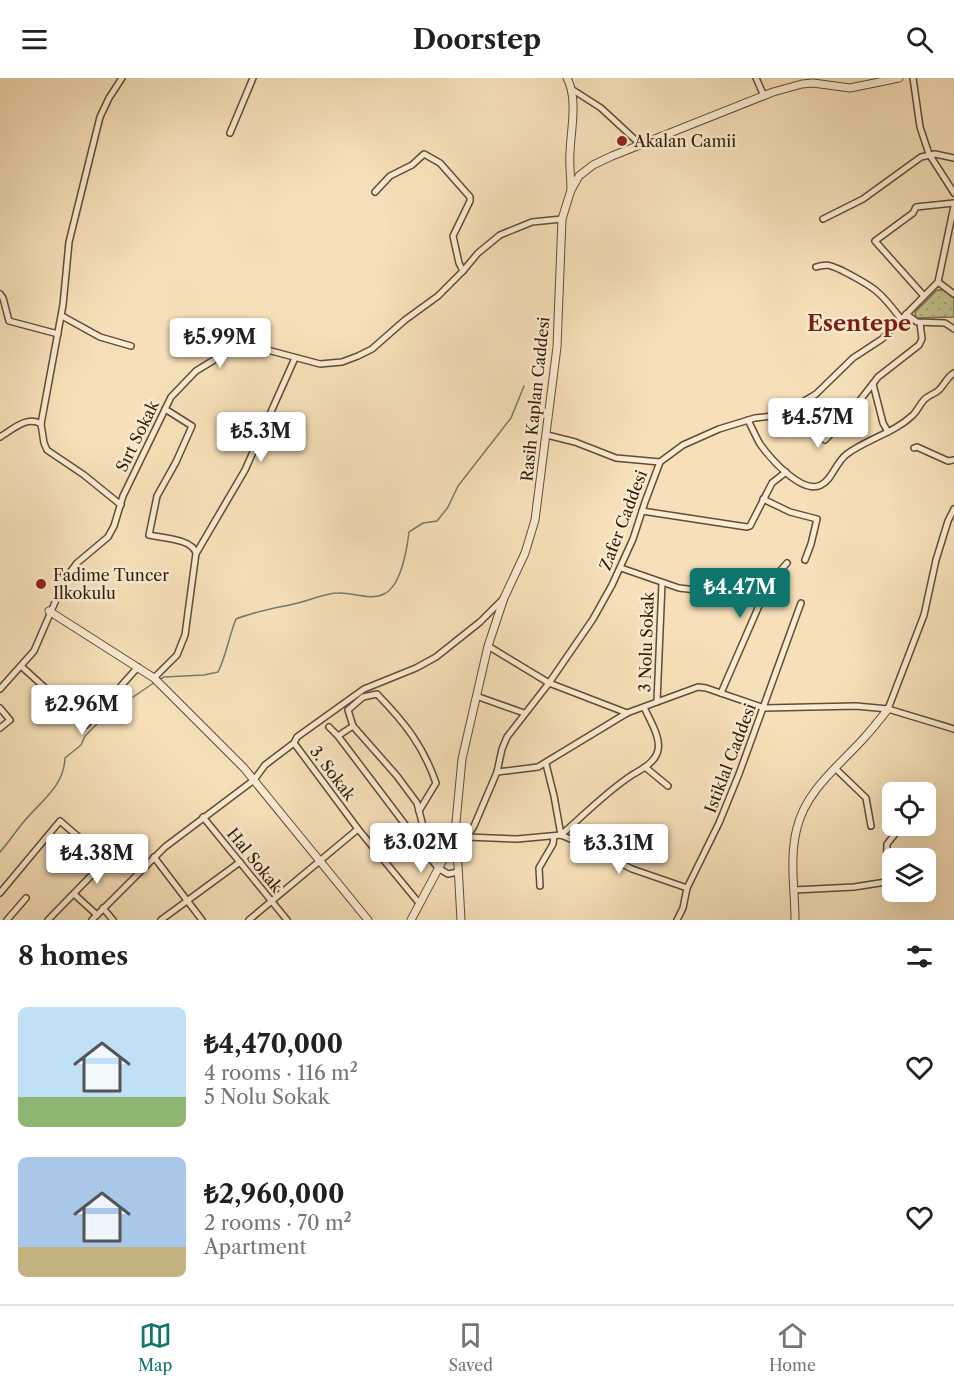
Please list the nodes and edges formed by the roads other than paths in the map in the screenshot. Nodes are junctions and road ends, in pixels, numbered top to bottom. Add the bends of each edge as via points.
1 (122, 78) edge
2 (253, 78) edge
3 (567, 78) edge
4 (756, 78) edge
5 (899, 78) edge
6 (913, 78) edge
7 (573, 90) junction
8 (764, 96) junction
9 (230, 133) dead end
10 (641, 145) junction
11 (929, 154) junction
12 (954, 158) edge
13 (570, 190) junction
14 (375, 192) dead end
15 (954, 193) edge
16 (954, 205) edge
17 (562, 219) junction
18 (823, 219) dead end
19 (816, 267) dead end
20 (463, 271) junction
21 (938, 282) junction
22 (0, 294) edge
23 (954, 294) edge
24 (924, 296) junction
25 (62, 316) junction
26 (904, 316) junction
27 (920, 323) junction
28 (954, 330) edge
29 (58, 334) junction
30 (131, 346) dead end
31 (295, 358) junction
32 (954, 373) edge
33 (873, 384) junction
34 (165, 409) junction
35 (792, 409) junction
36 (847, 417) junction
37 (748, 420) junction
38 (41, 423) junction
39 (855, 424) dead end
40 (888, 432) junction
41 (547, 435) junction
42 (0, 437) edge
43 (914, 448) dead end
44 (954, 460) edge
45 (660, 462) junction
46 (786, 472) junction
47 (763, 498) junction
48 (121, 505) junction
49 (954, 509) edge
50 (642, 511) junction
51 (196, 553) junction
52 (805, 560) dead end
53 (787, 563) dead end
54 (621, 567) junction
55 (662, 583) junction
56 (723, 593) dead end
57 (504, 598) junction
58 (801, 603) dead end
59 (49, 611) junction
60 (488, 646) junction
61 (21, 666) junction
62 (138, 667) junction
63 (154, 678) junction
64 (549, 683) junction
65 (0, 689) edge
66 (721, 693) junction
67 (476, 696) junction
68 (657, 702) junction
69 (644, 707) junction
70 (0, 708) edge
71 (764, 708) junction
72 (888, 709) junction
73 (524, 713) junction
74 (627, 713) junction
75 (354, 726) junction
76 (328, 727) dead end
77 (0, 728) edge
78 (954, 729) edge
79 (338, 736) junction
80 (294, 743) junction
81 (546, 764) junction
82 (645, 767) junction
83 (835, 768) junction
84 (497, 772) junction
85 (254, 780) junction
86 (668, 786) dead end
87 (419, 811) junction
88 (203, 817) junction
89 (872, 826) dead end
90 (358, 829) junction
91 (554, 836) junction
92 (561, 836) junction
93 (894, 836) edge
94 (467, 837) junction
95 (454, 843) junction
96 (448, 851) junction
97 (154, 857) junction
98 (457, 858) junction
99 (105, 860) junction
100 (320, 861) junction
101 (240, 862) junction
102 (147, 864) junction
103 (438, 868) junction
104 (458, 872) junction
105 (540, 886) dead end
106 (687, 888) junction
107 (794, 890) junction
108 (0, 893) edge
109 (74, 894) junction
110 (26, 898) dead end
111 (187, 900) junction
112 (272, 901) junction
113 (420, 903) junction
114 (103, 908) junction
115 (94, 918) edge
116 (7, 920) edge
117 (48, 920) edge
118 (113, 920) edge
119 (161, 920) edge
120 (202, 920) edge
121 (249, 920) edge
122 (287, 920) edge
123 (368, 920) edge
124 (411, 920) edge
125 (461, 920) edge
126 (676, 920) edge
127 (795, 920) edge

1 - 25 street via 100,117 69,242
2 - 9 street
3 - 7 street
4 - 8 street
5 - 8 street, Rasih Kaplan Caddesi via 850,88 802,84
6 - 11 street via 920,127
7 - 10 street via 601,108
7 - 13 street
8 - 10 street, Rasih Kaplan Caddesi
10 - 13 street, Rasih Kaplan Caddesi via 593,165
11 - 12 street
11 - 15 street
11 - 18 street via 863,199
13 - 17 street, Rasih Kaplan Caddesi
14 - 20 street via 387,178 408,168 424,154 440,163 470,197 453,236
16 - 21 street
16 - 24 street via 916,207 875,241
17 - 20 street, Sırt Sokak via 532,222 500,235
17 - 41 street, Rasih Kaplan Caddesi via 557,347
19 - 26 street via 833,265 875,288
20 - 31 street, Sırt Sokak via 372,349 342,362 324,364
21 - 23 street
21 - 24 street, Zafer Caddesi
22 - 29 street via 9,321
24 - 26 street, Zafer Caddesi
25 - 29 street
25 - 30 street via 100,337
26 - 27 street
26 - 35 street, Zafer Caddesi via 816,394
27 - 28 street via 945,323
27 - 33 street via 919,345
29 - 38 street
31 - 34 street, Sırt Sokak via 250,346 227,352 196,371
31 - 51 street via 245,470
32 - 40 street via 937,392 926,397 914,414
33 - 36 street
33 - 40 street
34 - 48 street, Sırt Sokak
34 - 51 street via 192,426 157,496 149,535 185,543
35 - 36 street via 825,440
35 - 37 street, Zafer Caddesi
36 - 39 street
37 - 45 street, Zafer Caddesi via 682,445
37 - 46 street via 760,444
38 - 42 street via 29,421
38 - 48 street via 47,450
40 - 46 street via 845,455 827,482 816,487 796,482
41 - 45 street via 616,458
41 - 57 street, Rasih Kaplan Caddesi via 531,536
43 - 44 street
45 - 50 street, Zafer Caddesi
46 - 47 street via 772,483
47 - 50 street via 747,527
47 - 52 street via 790,512 817,519
48 - 59 street, Sırt Sokak via 108,537 77,563
49 - 72 street via 936,560 924,615
50 - 54 street, Zafer Caddesi
51 - 63 street via 185,635 177,654
53 - 66 street via 768,585
54 - 55 street
54 - 64 street, Zafer Caddesi via 593,619
55 - 56 street
55 - 68 street, 3 Nolu Sokak
57 - 60 street, Rasih Kaplan Caddesi
57 - 80 street via 436,657 364,689
58 - 71 street, Istiklal Caddesi
59 - 61 street, Sırt Sokak via 34,651
59 - 62 street
60 - 64 street
60 - 67 street, Rasih Kaplan Caddesi
61 - 62 street via 86,725
61 - 65 street, Sırt Sokak
62 - 63 street
63 - 85 street
64 - 73 street, Zafer Caddesi
64 - 74 street
66 - 68 street via 698,687
66 - 71 street
67 - 73 street
67 - 95 street, Rasih Kaplan Caddesi via 462,759
68 - 69 street
69 - 74 street
69 - 82 street via 658,749
70 - 77 street via 10,720
71 - 72 street
71 - 106 street, Istiklal Caddesi via 719,823
72 - 78 street
72 - 83 street
73 - 84 street, Zafer Caddesi via 503,744
74 - 81 street
75 - 79 street
75 - 87 street via 397,776
75 - 87 street via 348,710 363,698 377,694 406,724 436,783
76 - 79 street
79 - 103 street
80 - 85 street via 265,765
80 - 90 street, 3. Sokak
81 - 84 street
81 - 92 street
82 - 86 street
82 - 92 street via 616,786
83 - 89 street via 866,798
83 - 107 street via 815,790 797,827
84 - 94 street, Zafer Caddesi
85 - 88 street
85 - 100 street
87 - 96 street via 423,826
88 - 97 street
88 - 101 street, Hal Sokak
90 - 100 street
90 - 113 street, 3. Sokak
91 - 92 street
91 - 94 street
91 - 105 street via 539,868
92 - 106 street via 632,869
93 - 107 street via 887,844 886,882
94 - 95 street
95 - 96 street
95 - 98 street, Rasih Kaplan Caddesi
96 - 98 street
96 - 103 street
97 - 102 street
97 - 111 street
98 - 104 street, Rasih Kaplan Caddesi
99 - 102 street via 126,843
99 - 108 street via 60,821
99 - 109 street
100 - 112 street
100 - 123 street
101 - 111 street
101 - 112 street, Hal Sokak
102 - 114 street
103 - 104 street via 448,874
103 - 113 street
104 - 125 street, Rasih Kaplan Caddesi
106 - 126 street, Istiklal Caddesi
107 - 127 street
109 - 115 street
109 - 117 street
110 - 116 street
111 - 119 street
111 - 120 street
112 - 121 street
112 - 122 street, Hal Sokak
113 - 124 street
114 - 115 street
114 - 118 street

